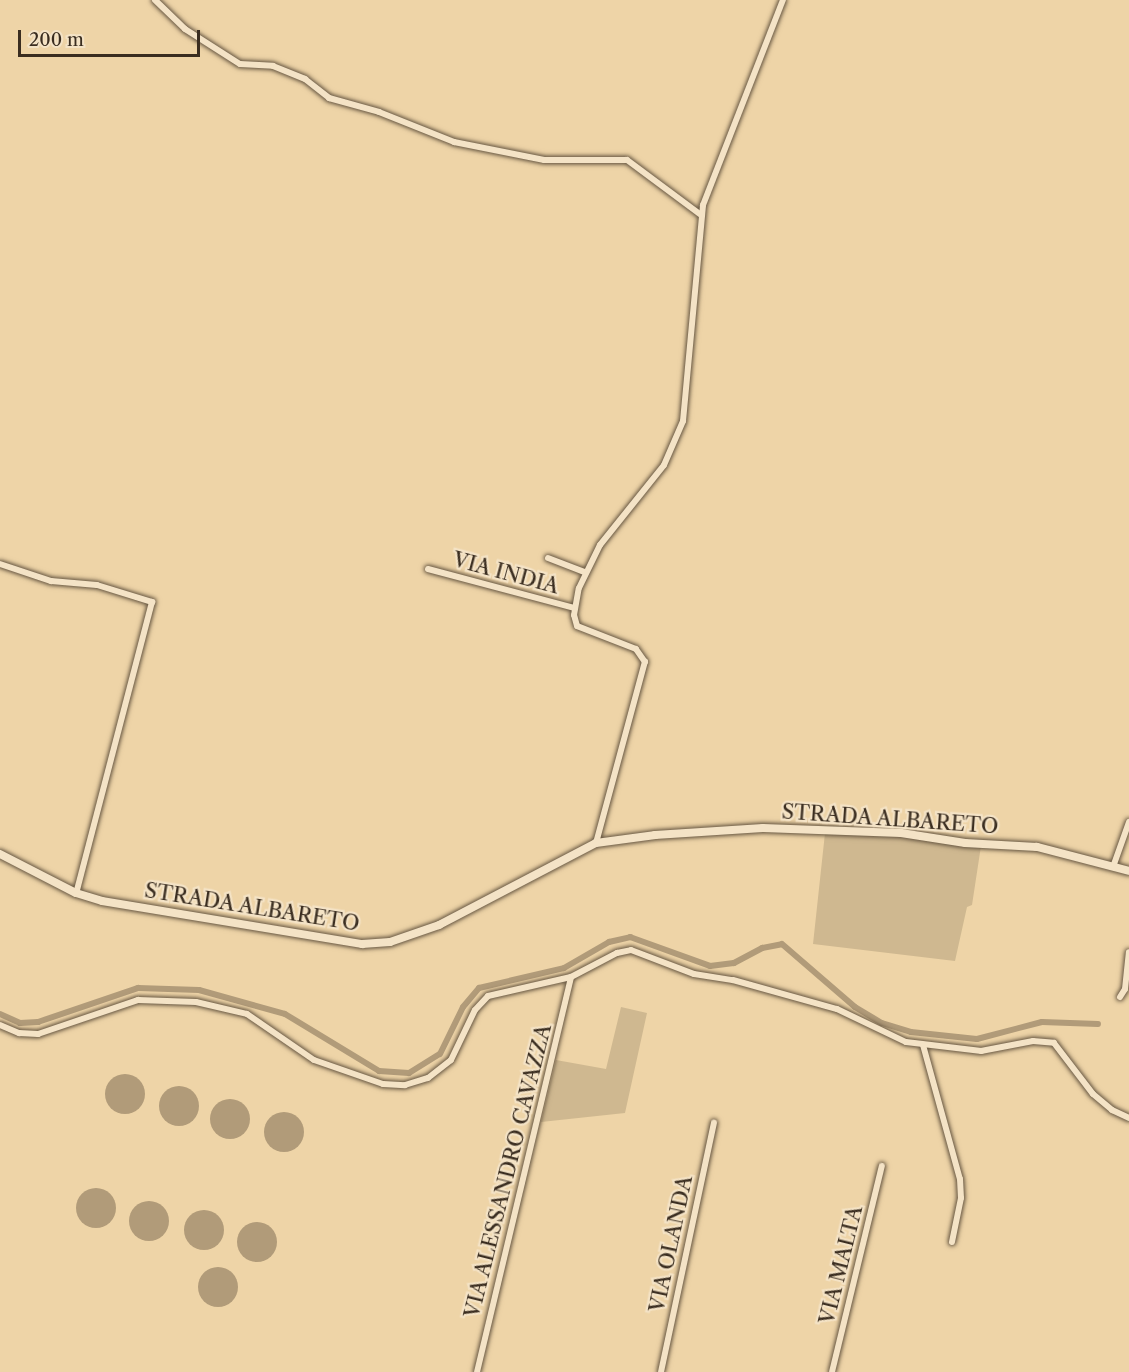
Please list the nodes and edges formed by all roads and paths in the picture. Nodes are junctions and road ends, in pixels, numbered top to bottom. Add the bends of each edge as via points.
1 (155, 0) edge
2 (783, 0) edge
3 (701, 215) junction
4 (548, 558) dead end
5 (0, 564) edge
6 (428, 569) dead end
7 (585, 572) junction
8 (575, 608) junction
9 (1129, 822) edge
10 (596, 843) junction
11 (0, 854) edge
12 (1113, 867) junction
13 (1129, 871) edge
14 (76, 893) junction
15 (1129, 952) edge
16 (572, 977) junction
17 (1120, 997) dead end
18 (0, 1025) edge
19 (923, 1045) junction
20 (1129, 1118) edge
21 (714, 1123) dead end
22 (882, 1166) dead end
23 (952, 1242) dead end
24 (477, 1372) edge
25 (661, 1372) edge
26 (832, 1372) edge

1 - 3 street via 185,29 240,64 273,66 305,79 329,98 379,112 454,142 544,160 627,159
2 - 3 street
3 - 7 street via 683,421 664,465 600,545
4 - 7 street
5 - 14 street via 51,581 97,585 152,602
6 - 8 street, VIA INDIA
7 - 8 street
8 - 10 street via 574,619 580,628 636,649 645,662
9 - 12 street
10 - 12 street, STRADA ALBARETO via 725,830 869,831 1037,847
10 - 14 street, STRADA ALBARETO via 439,925 377,944 102,901
11 - 14 street, STRADA ALBARETO
12 - 13 street, STRADA ALBARETO
15 - 17 street via 1125,989
16 - 18 street via 484,998 451,1060 428,1078 401,1086 383,1084 314,1060 247,1014 196,1002 138,1000 38,1034 19,1033
16 - 19 street via 621,951 636,951 694,974 837,1009 883,1034
16 - 24 street, VIA ALESSANDRO CAVAZZA
19 - 20 street via 981,1051 1034,1041 1054,1043 1100,1100
19 - 23 street via 960,1179 961,1198
21 - 25 street, VIA OLANDA
22 - 26 street, VIA MALTA

